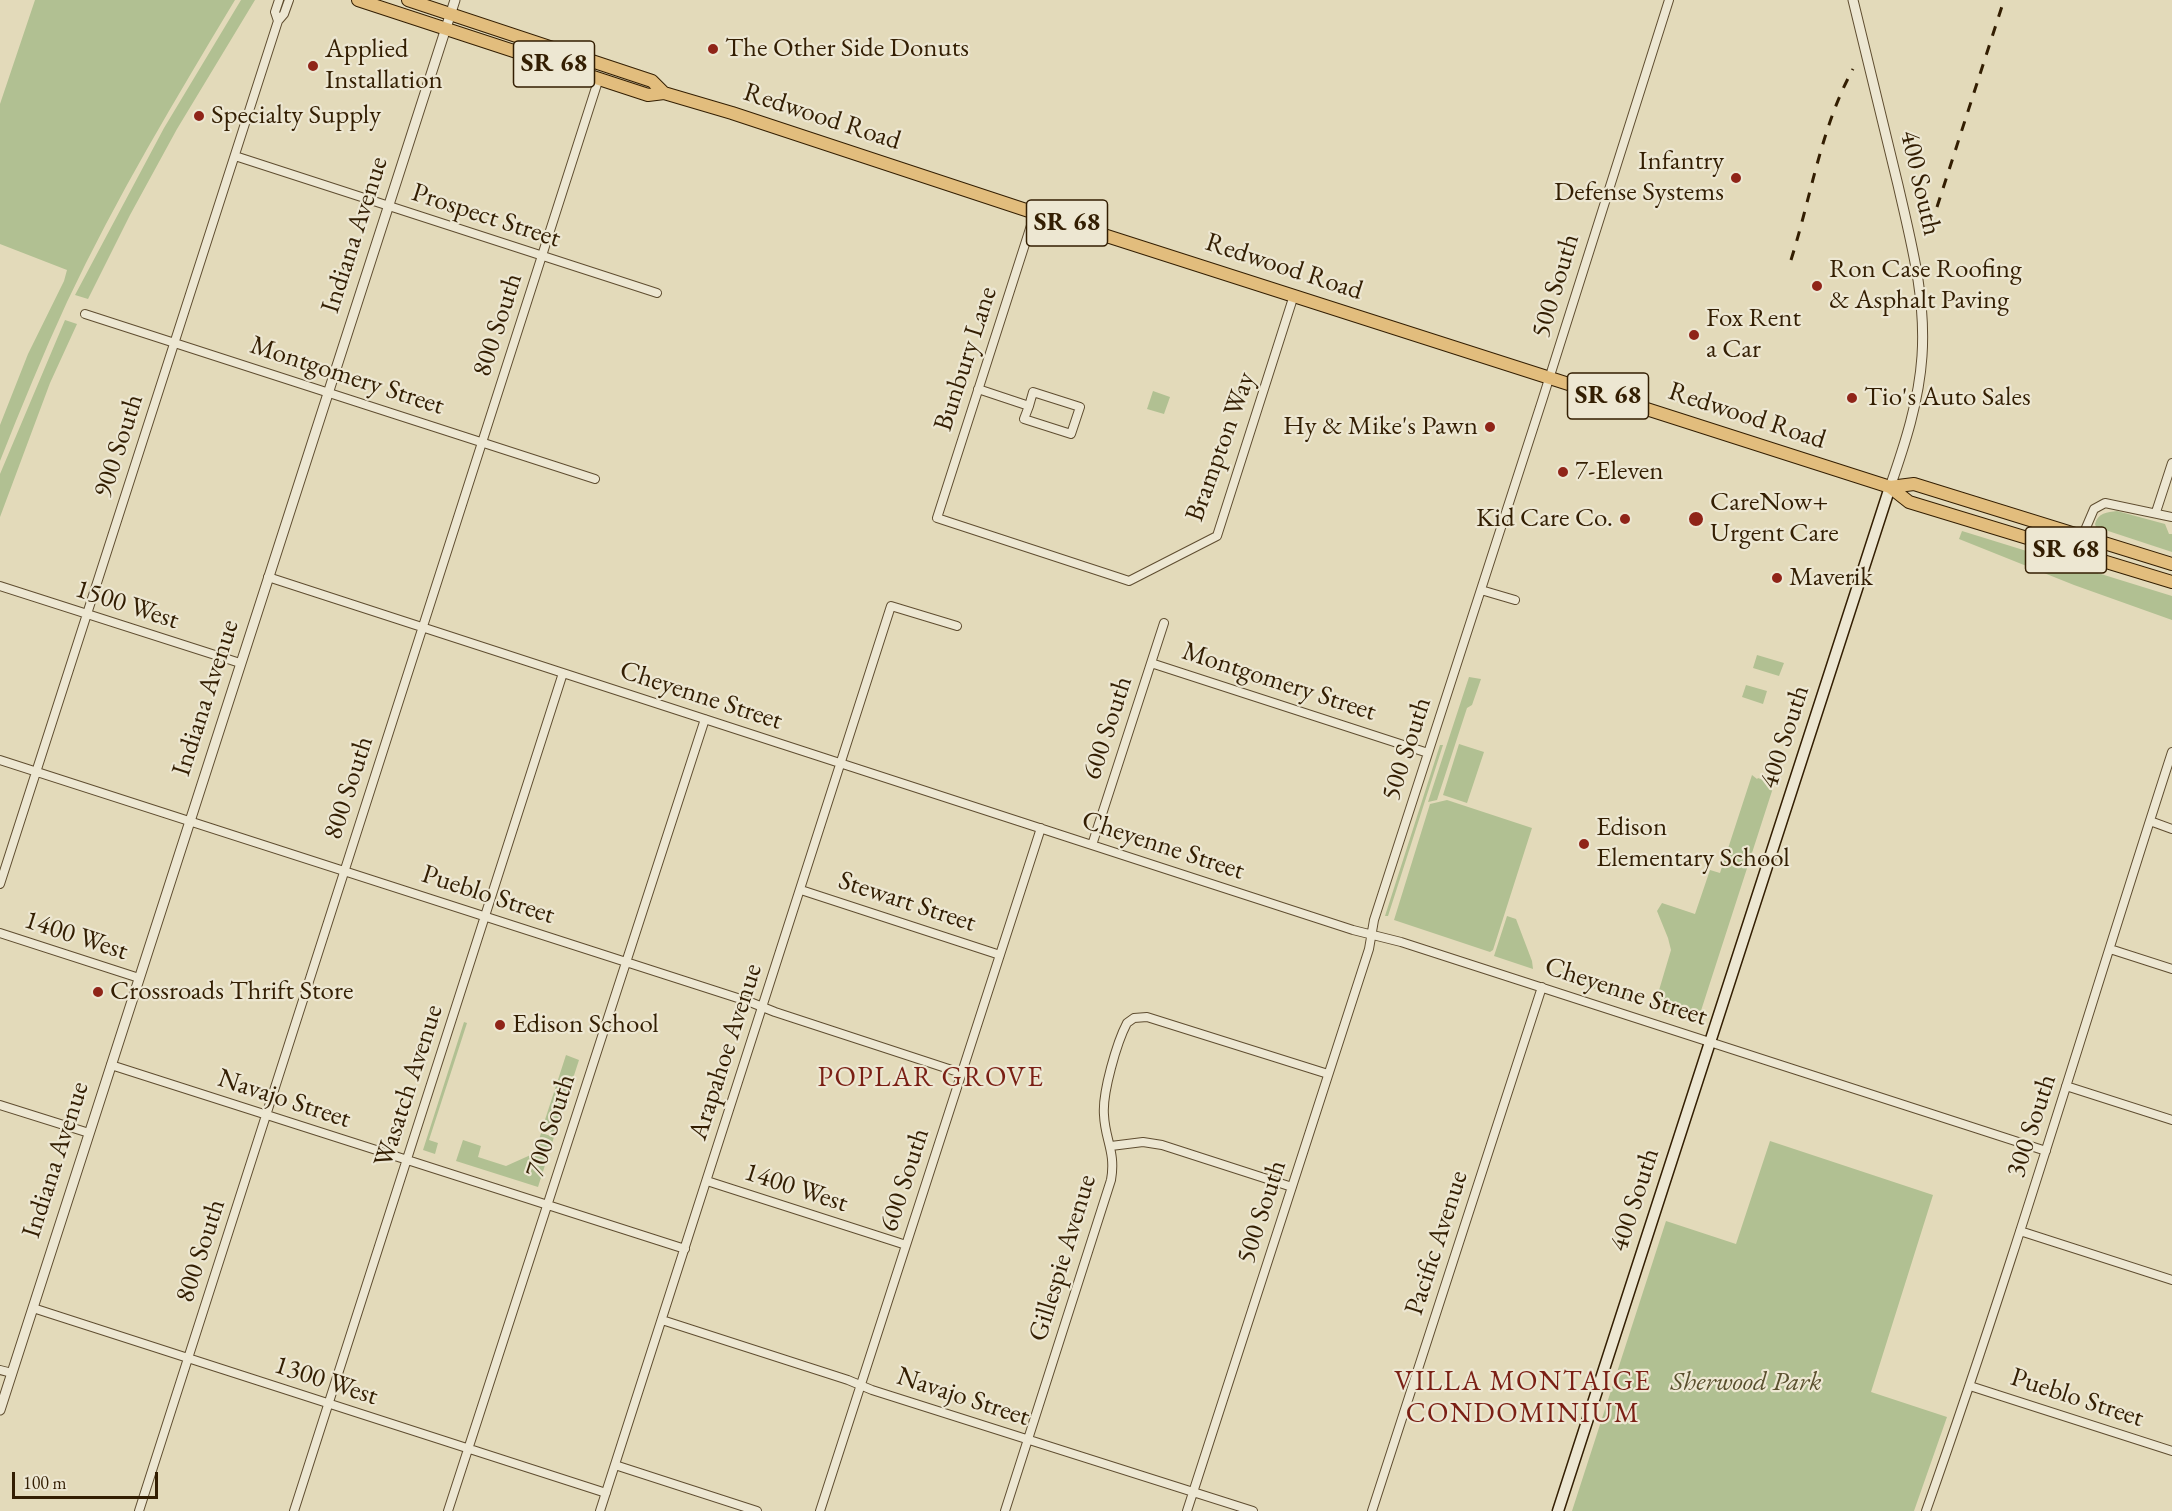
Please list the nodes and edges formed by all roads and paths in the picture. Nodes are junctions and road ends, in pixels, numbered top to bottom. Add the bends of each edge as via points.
1 (279, 0) edge
2 (289, 0) edge
3 (358, 0) edge
4 (408, 0) edge
5 (455, 0) edge
6 (1669, 0) edge
7 (1853, 0) edge
8 (450, 14) junction
9 (278, 21) junction
10 (445, 29) junction
11 (599, 78) junction
12 (664, 93) junction
13 (234, 156) junction
14 (388, 206) junction
15 (1035, 213) junction
16 (542, 256) junction
17 (657, 293) dead end
18 (1294, 295) junction
19 (85, 314) dead end
20 (174, 343) junction
21 (1550, 377) junction
22 (978, 389) junction
23 (328, 392) junction
24 (1029, 406) junction
25 (482, 442) junction
26 (2172, 463) edge
27 (596, 479) dead end
28 (1890, 487) junction
29 (2156, 512) junction
30 (2172, 517) edge
31 (937, 518) joint
32 (2082, 537) junction
33 (2172, 564) edge
34 (268, 577) junction
35 (2172, 582) edge
36 (0, 586) edge
37 (1481, 590) junction
38 (1515, 600) dead end
39 (87, 614) junction
40 (1164, 623) dead end
41 (957, 626) dead end
42 (423, 627) junction
43 (240, 663) junction
44 (1151, 663) junction
45 (563, 673) junction
46 (705, 719) junction
47 (2172, 752) edge
48 (1428, 753) junction
49 (0, 760) edge
50 (841, 763) junction
51 (36, 772) junction
52 (189, 821) junction
53 (2150, 821) junction
54 (1041, 828) junction
55 (2172, 829) edge
56 (1092, 845) junction
57 (345, 871) junction
58 (0, 884) edge
59 (801, 890) junction
60 (485, 916) junction
61 (0, 933) edge
62 (1371, 933) junction
63 (2110, 949) junction
64 (1000, 955) junction
65 (626, 962) junction
66 (2172, 969) edge
67 (139, 978) junction
68 (1542, 987) junction
69 (763, 1007) junction
70 (1710, 1042) junction
71 (111, 1065) junction
72 (961, 1073) junction
73 (1328, 1074) junction
74 (2066, 1086) junction
75 (0, 1105) edge
76 (266, 1115) junction
77 (2172, 1120) edge
78 (89, 1133) junction
79 (1111, 1146) junction
80 (2046, 1151) junction
81 (407, 1160) junction
82 (707, 1181) junction
83 (1292, 1187) junction
84 (548, 1205) junction
85 (2020, 1231) junction
86 (906, 1245) junction
87 (685, 1249) junction
88 (2172, 1280) edge
89 (33, 1308) junction
90 (662, 1320) junction
91 (188, 1358) junction
92 (0, 1370) edge
93 (12, 1373) junction
94 (861, 1385) junction
95 (1970, 1386) junction
96 (328, 1404) junction
97 (0, 1410) edge
98 (1028, 1439) junction
99 (468, 1449) junction
100 (2172, 1451) edge
101 (615, 1465) junction
102 (1193, 1492) junction
103 (606, 1493) junction
104 (139, 1511) edge
105 (294, 1511) edge
106 (448, 1511) edge
107 (600, 1511) edge
108 (757, 1511) edge
109 (820, 1511) edge
110 (1005, 1511) edge
111 (1187, 1511) edge
112 (1253, 1511) edge
113 (1372, 1511) edge
114 (1558, 1511) edge
115 (1926, 1511) edge

1 - 9 street, 900 South via 275,12
2 - 9 street, 900 South
3 - 10 main road, Redwood Road / SR 68
4 - 8 main road, Redwood Road / SR 68
5 - 8 street, Indiana Avenue
6 - 21 street, 500 South
7 - 28 street, 400 South via 1916,263 1922,308 1918,390
8 - 10 street, Indiana Avenue
8 - 12 main road, Redwood Road / SR 68 via 652,81
9 - 13 street, 900 South
10 - 11 main road, Redwood Road / SR 68
10 - 14 street, Indiana Avenue
11 - 12 main road, Redwood Road / SR 68 via 648,95
11 - 16 street, 800 South
12 - 15 main road, Redwood Road / SR 68
13 - 14 street, Prospect Street
13 - 20 street, 900 South
14 - 16 street, Prospect Street
14 - 23 street, Indiana Avenue
15 - 18 main road, Redwood Road / SR 68
15 - 22 street, Bunbury Lane
16 - 17 street, Prospect Street
16 - 25 street, 800 South
18 - 21 main road, Redwood Road / SR 68
18 - 31 street, Brampton Way via 1217,536 1129,581
19 - 20 street, Montgomery Street
20 - 23 street, Montgomery Street
20 - 39 street, 900 South
21 - 28 main road, Redwood Road / SR 68
21 - 37 street, 500 South
22 - 24 street
22 - 31 street, Bunbury Lane
23 - 25 street, Montgomery Street
23 - 34 street, Indiana Avenue
24 - 24 street via 1033,392 1080,407 1071,434 1024,419
25 - 27 street, Montgomery Street
25 - 42 street, 800 South
26 - 29 street
28 - 32 main road, Redwood Road / SR 68 via 1914,484
28 - 35 main road, Redwood Road / SR 68 via 1909,502
28 - 70 main road, 400 South
29 - 30 street
29 - 32 street via 2105,503 2094,509
32 - 33 main road, Redwood Road / SR 68
34 - 42 street, Cheyenne Street
34 - 43 street, Indiana Avenue
36 - 39 street, 1500 West
37 - 38 street
37 - 48 street, 500 South
39 - 43 street, 1500 West
39 - 51 street, 900 South
40 - 44 street, 600 South
41 - 50 street, Arapahoe Avenue via 891,606
42 - 45 street, Cheyenne Street
42 - 57 street, 800 South
43 - 52 street, Indiana Avenue
44 - 48 street, Montgomery Street
44 - 56 street, 600 South
45 - 46 street, Cheyenne Street
45 - 60 street, Wasatch Avenue
46 - 50 street, Cheyenne Street
46 - 65 street, 700 South
47 - 53 street, 300 South
48 - 62 street, 500 South
49 - 51 street, Pueblo Street
50 - 54 street, Cheyenne Street
50 - 59 street, Arapahoe Avenue
51 - 52 street, Pueblo Street
51 - 58 street, 900 South
52 - 57 street, Pueblo Street
52 - 67 street, Indiana Avenue
53 - 55 street
53 - 63 street, 300 South
54 - 56 street, Cheyenne Street
54 - 64 street, 600 South
56 - 62 street, Cheyenne Street
57 - 60 street, Pueblo Street
57 - 76 street, 800 South
59 - 64 street, Stewart Street
59 - 69 street, Arapahoe Avenue
60 - 65 street, Pueblo Street
60 - 81 street, Wasatch Avenue
61 - 67 street, 1400 West
62 - 68 street, Cheyenne Street
62 - 73 street, 500 South
63 - 66 street
63 - 74 street, 300 South
64 - 72 street, 600 South
65 - 69 street, Pueblo Street
65 - 84 street, 700 South
67 - 71 street, Indiana Avenue
68 - 70 street, Cheyenne Street
68 - 113 street, Pacific Avenue
69 - 72 street, Pueblo Street
69 - 82 street, Arapahoe Avenue
70 - 80 street, Cheyenne Street
70 - 114 main road, 400 South
71 - 76 street, Navajo Street
71 - 78 street, Indiana Avenue
72 - 86 street, 600 South
73 - 79 street, Gillespie Avenue via 1147,1017 1134,1018 1125,1027 1105,1095 1104,1116
73 - 83 street, 500 South
74 - 77 street
74 - 80 street, 300 South
75 - 78 street
76 - 81 street, Navajo Street
76 - 91 street, 800 South
78 - 89 street, Indiana Avenue
79 - 83 street via 1143,1142 1161,1145
79 - 98 street, Gillespie Avenue via 1113,1167 1108,1191
80 - 85 street, 300 South
81 - 84 street, Navajo Street
81 - 96 street, Wasatch Avenue
82 - 86 street, 1400 West
82 - 87 street, Arapahoe Avenue
83 - 102 street, 500 South
84 - 87 street, Navajo Street
84 - 99 street, 700 South
85 - 88 street
85 - 95 street, 300 South
86 - 94 street, 600 South
87 - 90 street, Arapahoe Avenue
89 - 91 street, 1300 West
89 - 93 street, Indiana Avenue
90 - 94 street, Navajo Street
90 - 101 street, Arapahoe Avenue
91 - 96 street, 1300 West
91 - 104 street, 800 South
92 - 93 street
93 - 97 street, Indiana Avenue
94 - 98 street, Navajo Street
94 - 109 street, 600 South
95 - 100 street, Pueblo Street
95 - 115 street, 300 South
96 - 99 street, 1300 West
96 - 105 street, Wasatch Avenue
98 - 102 street, Navajo Street
98 - 110 street, Gillespie Avenue
99 - 103 street, 1300 West
99 - 106 street, 700 South
101 - 103 street, Arapahoe Avenue
101 - 108 street
102 - 111 street, 500 South
102 - 112 street, Navajo Street
103 - 107 street, Arapahoe Avenue

